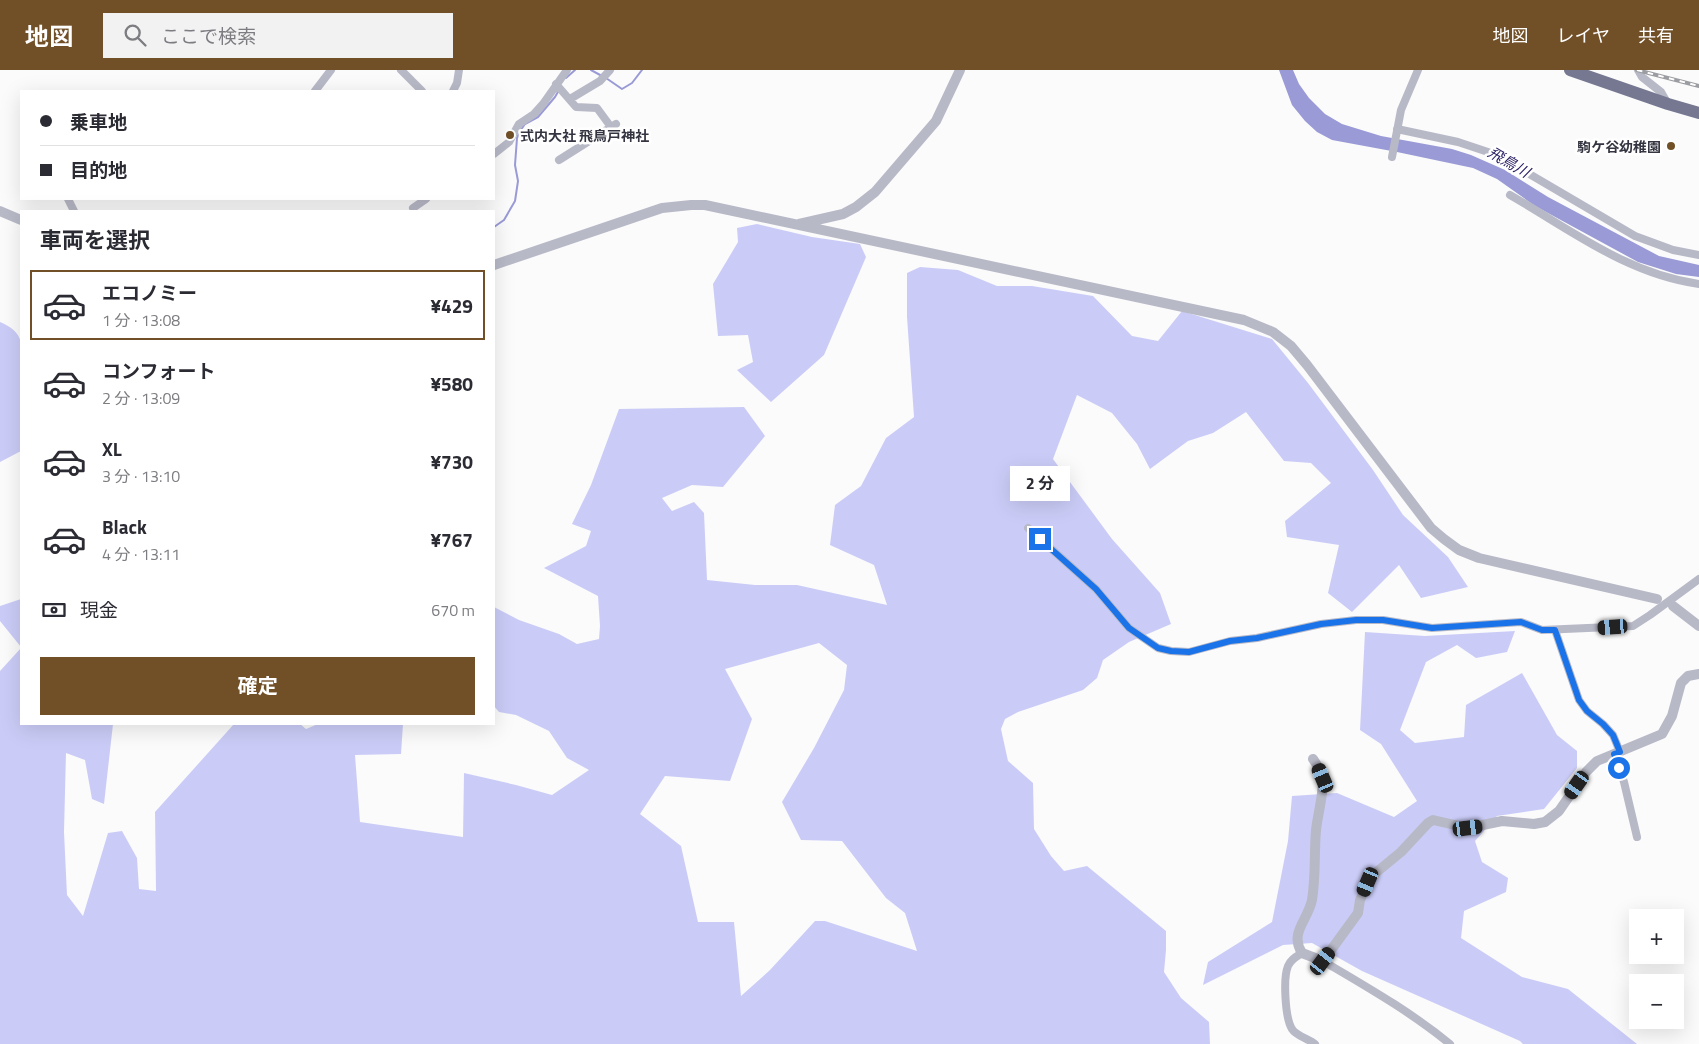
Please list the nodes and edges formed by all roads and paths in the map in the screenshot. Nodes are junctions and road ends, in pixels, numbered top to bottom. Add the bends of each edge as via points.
1 (331, 70) edge
2 (401, 70) edge
3 (459, 70) edge
4 (566, 70) edge
5 (960, 70) edge
6 (1418, 70) edge
7 (1570, 70) edge
8 (1638, 70) edge
9 (608, 72) edge
10 (558, 86) junction
11 (316, 90) edge
12 (421, 90) edge
13 (454, 90) edge
14 (570, 99) junction
15 (1668, 104) junction
16 (1699, 113) edge
17 (1397, 133) junction
18 (495, 153) edge
19 (1392, 155) dead end
20 (560, 160) dead end
21 (1510, 195) dead end
22 (425, 200) edge
23 (412, 210) edge
24 (0, 212) edge
25 (20, 220) edge
26 (797, 225) junction
27 (1699, 255) edge
28 (495, 265) edge
29 (1699, 284) edge
30 (1028, 528) dead end
31 (1699, 580) edge
32 (1656, 599) dead end
33 (1673, 606) dead end
34 (1699, 626) edge
35 (1555, 630) junction
36 (1699, 674) edge
37 (1617, 753) junction
38 (1313, 760) dead end
39 (1637, 837) dead end
40 (1302, 953) junction
41 (1323, 961) junction
42 (1315, 1044) edge
43 (1450, 1044) edge

1 - 11 street
2 - 12 street
3 - 13 street
4 - 10 street
5 - 26 street via 936,122 876,192 843,214
6 - 17 street via 1401,110
7 - 15 highway
8 - 15 street via 1661,92
9 - 14 street via 600,81
10 - 14 street
10 - 18 street via 544,105 519,124 509,142
14 - 20 street via 576,107 597,108 613,126
15 - 16 highway
17 - 19 street
17 - 27 street via 1458,142 1497,155 1635,236 1673,250
21 - 29 street via 1607,254 1663,277
22 - 23 street
24 - 25 street
26 - 28 street via 705,205 677,206 662,208
26 - 32 street via 1244,320 1273,332 1299,354 1418,512 1459,550 1479,558
30 - 35 street via 1096,589 1129,628 1158,648 1171,651 1189,652 1230,641 1356,620 1383,620 1432,628 1521,622 1542,630
31 - 35 street via 1633,626
33 - 34 street
35 - 37 street via 1579,700 1613,735
36 - 37 street via 1688,676 1681,683 1672,716 1662,734
37 - 39 street
37 - 41 street via 1592,766 1559,811 1545,822 1502,821 1468,828 1433,820 1428,823 1401,852 1373,874 1360,900 1358,913
38 - 40 street via 1323,778 1312,901 1298,930
40 - 41 street
40 - 42 street via 1287,967 1288,1019 1292,1030
41 - 43 street via 1428,1026

